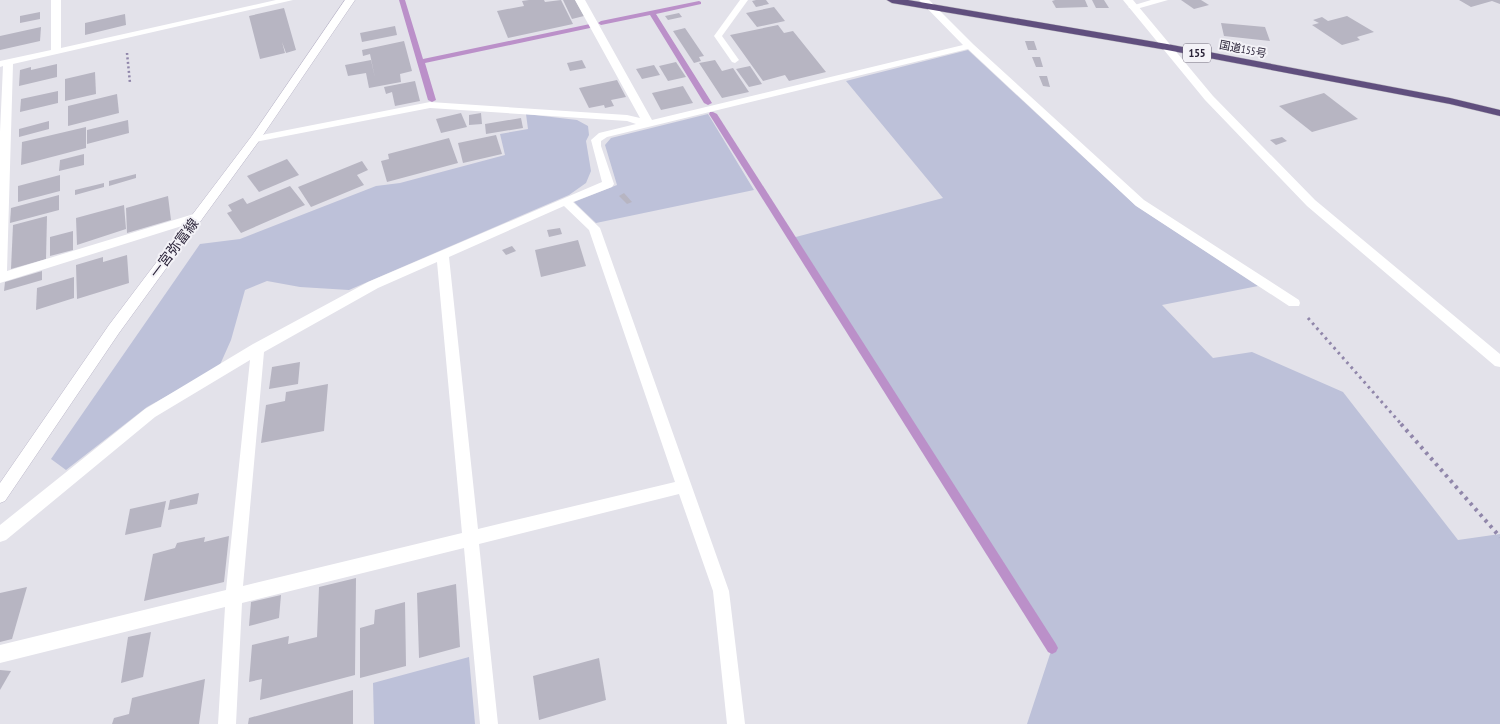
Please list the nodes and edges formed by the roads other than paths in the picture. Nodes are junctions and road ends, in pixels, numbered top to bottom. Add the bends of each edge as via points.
1 (56, 0) edge
2 (288, 0) edge
3 (350, 0) edge
4 (580, 0) edge
5 (744, 0) edge
6 (892, 0) edge
7 (1163, 0) edge
8 (927, 3) edge
9 (1131, 4) edge
10 (970, 46) junction
11 (1167, 47) junction
12 (56, 51) junction
13 (735, 60) dead end
14 (4, 63) edge
15 (1500, 113) edge
16 (649, 124) junction
17 (255, 139) junction
18 (565, 202) junction
19 (197, 217) junction
20 (443, 255) junction
21 (0, 278) edge
22 (1294, 303) road end
23 (258, 348) junction
24 (1500, 362) edge
25 (685, 486) junction
26 (0, 496) edge
27 (0, 535) edge
28 (472, 539) junction
29 (234, 597) junction
30 (0, 654) edge
31 (227, 724) edge
32 (489, 724) edge
33 (736, 724) edge

1 - 12 street
2 - 12 street
3 - 17 street, 一宮弥富線
4 - 16 street
5 - 13 lane via 718,36
6 - 8 highway, 国道155号 / 155
7 - 9 street
8 - 10 street
8 - 11 highway, 国道155号 / 155
9 - 11 street
10 - 16 street
10 - 22 street via 1140,203
11 - 15 highway, 国道155号 / 155
11 - 24 street via 1209,98 1311,203
12 - 14 street
14 - 21 street
16 - 17 street via 627,118 430,105
16 - 18 street via 603,135 596,140 608,184
17 - 19 street, 一宮弥富線
18 - 20 street
18 - 25 street via 594,228
19 - 21 street
19 - 26 street, 一宮弥富線 via 114,329
20 - 23 street via 373,285
20 - 28 street
23 - 27 street via 150,413
23 - 29 street
25 - 28 street
25 - 33 street via 721,591
28 - 29 street
28 - 32 street
29 - 30 street
29 - 31 street

